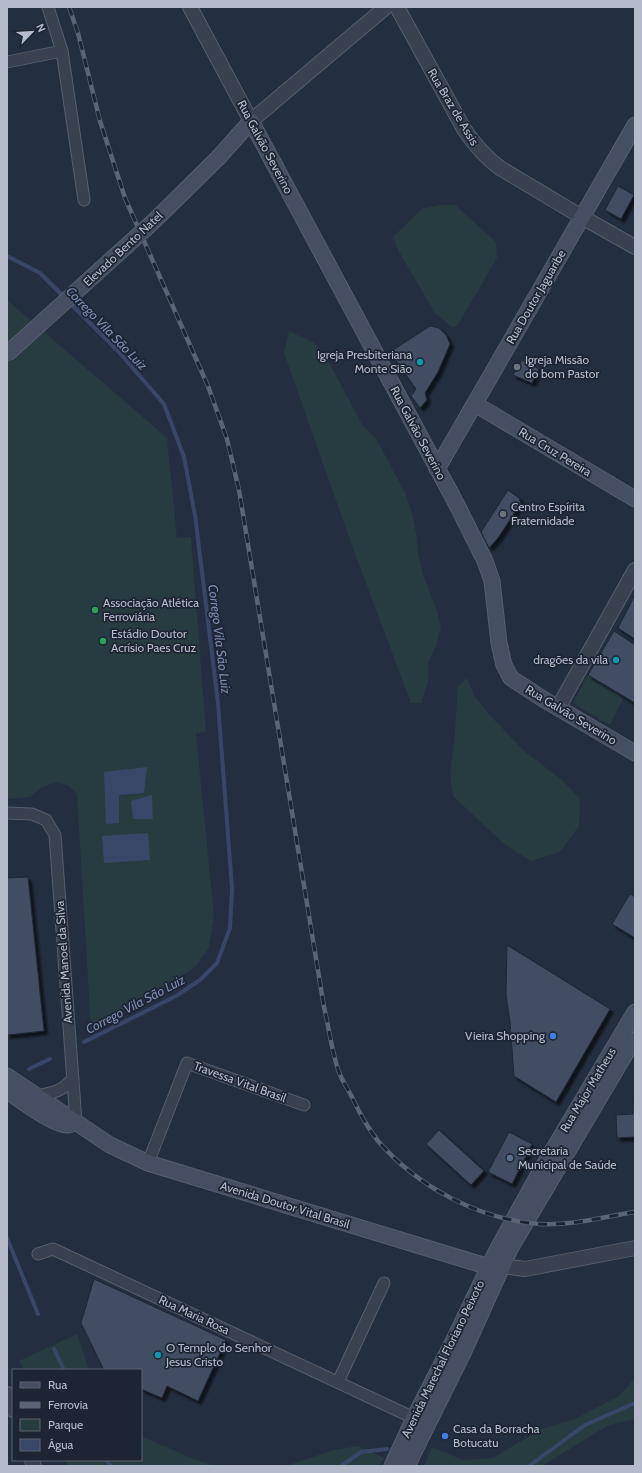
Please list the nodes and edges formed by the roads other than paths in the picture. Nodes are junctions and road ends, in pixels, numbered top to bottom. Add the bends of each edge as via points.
1 (48, 7) edge
2 (190, 7) edge
3 (386, 7) edge
4 (397, 7) edge
5 (62, 51) junction
6 (7, 62) edge
7 (251, 121) junction
8 (635, 125) edge
9 (84, 200) dead end
10 (582, 217) junction
11 (635, 247) edge
12 (7, 354) edge
13 (475, 404) junction
14 (437, 469) junction
15 (635, 499) edge
16 (635, 570) edge
17 (558, 708) junction
18 (635, 753) edge
19 (7, 813) edge
20 (635, 1012) edge
21 (635, 1040) edge
22 (7, 1076) edge
23 (73, 1078) junction
24 (7, 1091) edge
25 (32, 1098) junction
26 (304, 1106) dead end
27 (76, 1122) junction
28 (148, 1163) junction
29 (635, 1248) edge
30 (496, 1252) joint
31 (38, 1254) dead end
32 (496, 1266) junction
33 (384, 1283) dead end
34 (338, 1382) junction
35 (7, 1394) edge
36 (12, 1407) edge
37 (414, 1418) junction
38 (392, 1466) edge
39 (408, 1466) edge

1 - 5 street
2 - 7 street, Rua Galvão Severino
3 - 7 street
4 - 10 street, Rua Braz de Assis via 450,106 475,145 500,168
5 - 6 street
5 - 9 street
7 - 12 main road, Elevado Bento Natel, bridge via 219,157 154,221
7 - 14 main road, Rua Galvão Severino
8 - 10 main road, Rua Doutor Jaguaribe
10 - 11 street, Rua Braz de Assis
10 - 13 main road, Rua Doutor Jaguaribe
13 - 14 main road, Rua Doutor Jaguaribe
13 - 15 main road, Rua Cruz Pereira
14 - 17 main road, Rua Galvão Severino via 485,561 492,581 504,665 511,678
16 - 17 street
17 - 18 main road, Rua Galvão Severino
19 - 23 street, Avenida Manoel da Silva via 32,814 46,820 55,835
20 - 30 main road, Rua Major Matheus via 541,1170
21 - 32 main road, Rua Major Matheus via 609,1079 510,1249
22 - 25 main road
23 - 25 street via 64,1088
23 - 27 street, Avenida Manoel da Silva
24 - 25 main road
25 - 27 main road, Avenida Doutor Vital Brasil
26 - 28 street, Travessa Vital Brasil via 187,1063
27 - 28 main road, Avenida Doutor Vital Brasil via 110,1145
28 - 32 main road, Avenida Doutor Vital Brasil
29 - 32 street via 525,1269
30 - 32 main road, Avenida Marechal Floriano Peixoto
31 - 34 street, Rua Maria Rosa via 53,1249
32 - 37 main road, Avenida Marechal Floriano Peixoto
32 - 39 main road, Avenida Marechal Floriano Peixoto via 464,1351
33 - 34 street
34 - 37 street, Rua Maria Rosa
35 - 36 street
37 - 38 main road, Avenida Marechal Floriano Peixoto

